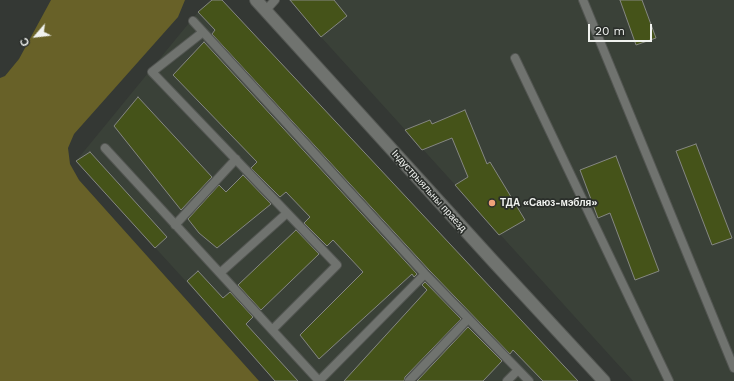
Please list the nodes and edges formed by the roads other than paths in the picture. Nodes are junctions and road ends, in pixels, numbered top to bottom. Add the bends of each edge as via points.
1 (256, 0) edge
2 (275, 0) edge
3 (583, 0) edge
4 (266, 10) junction
5 (193, 22) dead end
6 (203, 32) junction
7 (515, 58) dead end
8 (105, 148) dead end
9 (236, 159) junction
10 (287, 213) junction
11 (175, 225) junction
12 (220, 273) junction
13 (425, 274) junction
14 (468, 318) junction
15 (272, 330) junction
16 (734, 368) edge
17 (518, 370) junction
18 (319, 381) edge
19 (409, 381) edge
20 (507, 381) edge
21 (529, 381) edge
22 (604, 381) edge
23 (669, 381) edge

1 - 4 street, Індустрыяльны праезд
2 - 4 lane
3 - 16 lane
4 - 22 street, Індустрыяльны праезд
5 - 6 lane
6 - 9 lane via 152,72
6 - 13 lane
7 - 23 lane
8 - 11 lane
9 - 10 lane
9 - 11 lane
10 - 12 lane
10 - 15 lane via 337,265
11 - 12 lane
12 - 15 lane
13 - 14 lane
13 - 18 lane
14 - 17 lane
14 - 19 lane
15 - 18 lane
17 - 20 lane
17 - 21 lane

